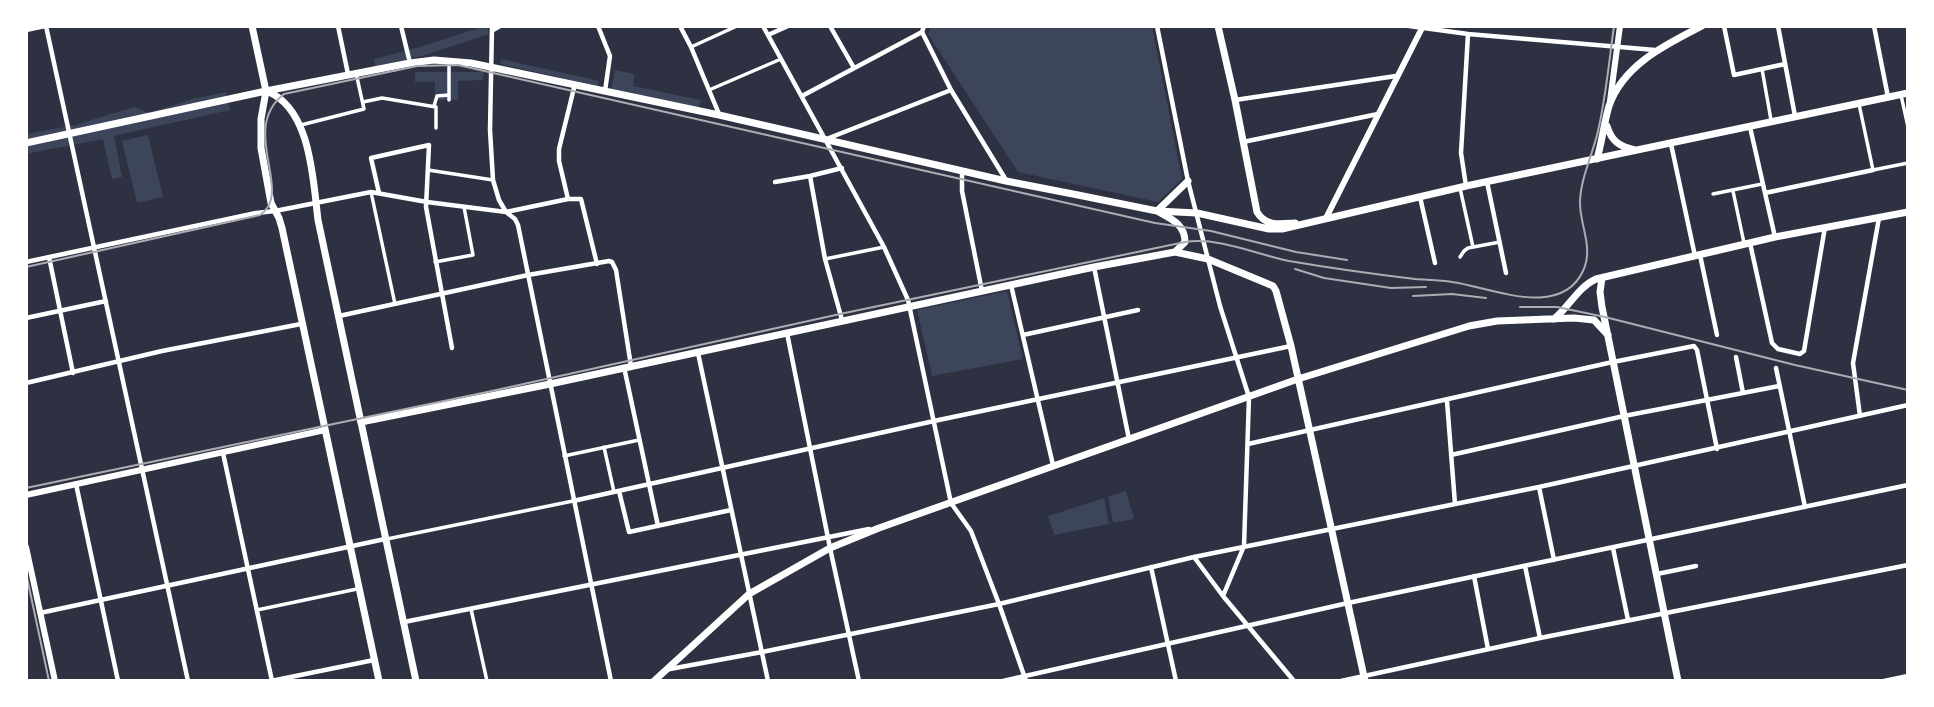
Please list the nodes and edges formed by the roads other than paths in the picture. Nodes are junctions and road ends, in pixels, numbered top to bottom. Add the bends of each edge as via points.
1 (46, 26) edge
2 (252, 26) edge
3 (338, 26) edge
4 (401, 26) edge
5 (500, 26) edge
6 (597, 26) edge
7 (680, 26) edge
8 (737, 26) edge
9 (763, 26) edge
10 (788, 26) edge
11 (830, 26) edge
12 (1157, 26) edge
13 (1218, 26) edge
14 (1409, 26) edge
15 (1620, 26) edge
16 (1702, 26) edge
17 (1724, 26) edge
18 (1778, 26) edge
19 (1874, 26) edge
20 (1422, 27) edge
21 (493, 28) edge
22 (923, 29) edge
23 (26, 30) edge
24 (1468, 34) junction
25 (768, 35) junction
26 (691, 47) junction
27 (1618, 48) junction
28 (1658, 51) junction
29 (782, 59) junction
30 (449, 61) junction
31 (410, 63) junction
32 (1786, 64) junction
33 (492, 68) junction
34 (854, 68) junction
35 (1762, 69) junction
36 (352, 74) junction
37 (1396, 76) junction
38 (575, 84) junction
39 (709, 90) junction
40 (951, 90) junction
41 (266, 91) junction
42 (605, 91) junction
43 (1904, 94) edge
44 (802, 96) junction
45 (1888, 97) junction
46 (1235, 100) junction
47 (363, 102) junction
48 (1859, 103) junction
49 (434, 106) junction
50 (1609, 107) junction
51 (1378, 114) junction
52 (719, 115) junction
53 (1795, 117) junction
54 (1606, 120) junction
55 (1771, 122) junction
56 (301, 125) junction
57 (1750, 127) junction
58 (1908, 127) edge
59 (436, 128) dead end
60 (70, 134) junction
61 (825, 140) junction
62 (1243, 142) junction
63 (26, 143) edge
64 (1671, 143) junction
65 (1635, 150) junction
66 (1597, 159) junction
67 (1908, 163) edge
68 (842, 168) junction
69 (428, 170) junction
70 (962, 170) junction
71 (1873, 170) junction
72 (810, 176) junction
73 (493, 180) junction
74 (1188, 180) junction
75 (1006, 181) junction
76 (775, 182) dead end
77 (1487, 182) junction
78 (1763, 184) junction
79 (1463, 187) junction
80 (1733, 191) junction
81 (371, 192) junction
82 (379, 193) junction
83 (1713, 194) dead end
84 (1765, 194) junction
85 (1420, 196) junction
86 (568, 199) junction
87 (316, 202) junction
88 (426, 202) junction
89 (464, 207) junction
90 (275, 211) junction
91 (1157, 211) junction
92 (506, 212) junction
93 (1908, 212) edge
94 (1197, 213) junction
95 (1326, 218) junction
96 (1879, 218) junction
97 (1310, 222) junction
98 (1825, 227) junction
99 (1775, 237) junction
100 (1500, 243) junction
101 (1747, 244) junction
102 (95, 247) junction
103 (884, 247) junction
104 (1473, 247) junction
105 (1175, 253) junction
106 (1697, 255) junction
107 (50, 257) junction
108 (1460, 257) dead end
109 (825, 258) junction
110 (1208, 259) junction
111 (26, 262) edge
112 (435, 262) junction
113 (1435, 263) dead end
114 (597, 264) junction
115 (1094, 267) junction
116 (1506, 273) dead end
117 (528, 275) junction
118 (1600, 278) junction
119 (1011, 285) junction
120 (982, 291) junction
121 (441, 295) junction
122 (106, 301) junction
123 (395, 304) junction
124 (910, 306) junction
125 (1138, 310) dead end
126 (60, 311) junction
127 (339, 316) junction
128 (1104, 317) junction
129 (26, 318) edge
130 (842, 320) junction
131 (1553, 320) junction
132 (301, 324) junction
133 (786, 332) junction
134 (1023, 335) junction
135 (1608, 335) junction
136 (1717, 335) dead end
137 (1291, 346) junction
138 (452, 348) dead end
139 (698, 351) junction
140 (1736, 358) dead end
141 (1237, 359) junction
142 (119, 361) junction
143 (1614, 362) junction
144 (627, 367) junction
145 (1776, 368) dead end
146 (73, 373) junction
147 (1298, 379) junction
148 (1117, 382) junction
149 (26, 383) edge
150 (550, 384) junction
151 (1779, 386) junction
152 (1743, 393) junction
153 (1249, 397) junction
154 (1037, 399) junction
155 (1447, 401) junction
156 (1706, 401) junction
157 (1908, 405) edge
158 (1623, 416) junction
159 (1860, 416) junction
160 (934, 421) junction
161 (361, 422) junction
162 (326, 430) junction
163 (1310, 431) junction
164 (1789, 432) junction
165 (1129, 439) junction
166 (639, 440) junction
167 (1248, 444) junction
168 (604, 447) junction
169 (810, 449) junction
170 (1717, 449) junction
171 (223, 452) junction
172 (1451, 455) junction
173 (564, 456) junction
174 (1053, 466) junction
175 (1633, 467) junction
176 (722, 469) junction
177 (143, 470) junction
178 (76, 484) junction
179 (649, 485) junction
180 (1908, 485) edge
181 (1539, 487) junction
182 (617, 492) junction
183 (28, 496) edge
184 (573, 501) junction
185 (951, 503) junction
186 (1455, 504) junction
187 (1805, 507) junction
188 (731, 510) junction
189 (658, 526) junction
190 (879, 528) junction
191 (1331, 529) junction
192 (828, 537) junction
193 (386, 539) junction
194 (1649, 540) junction
195 (1244, 546) junction
196 (26, 547) edge
197 (346, 548) junction
198 (830, 548) junction
199 (1613, 548) junction
200 (741, 555) junction
201 (1194, 556) junction
202 (1554, 560) junction
203 (1908, 565) edge
204 (1525, 566) junction
205 (1696, 566) dead end
206 (1151, 567) junction
207 (248, 569) junction
208 (1656, 574) junction
209 (1474, 576) junction
210 (590, 584) junction
211 (167, 586) junction
212 (359, 589) junction
213 (749, 594) junction
214 (1223, 596) junction
215 (101, 601) junction
216 (1348, 603) junction
217 (999, 604) junction
218 (471, 609) junction
219 (257, 610) junction
220 (40, 613) junction
221 (1664, 614) junction
222 (1628, 620) junction
223 (403, 622) junction
224 (1248, 625) junction
225 (850, 634) junction
226 (1540, 638) junction
227 (1167, 643) junction
228 (1488, 649) junction
229 (762, 653) junction
230 (374, 660) junction
231 (666, 668) junction
232 (1908, 676) edge
233 (1025, 678) edge
234 (1365, 678) edge
235 (612, 679) edge
236 (55, 681) edge
237 (118, 681) edge
238 (188, 681) edge
239 (271, 681) edge
240 (379, 681) edge
241 (416, 681) edge
242 (487, 681) edge
243 (654, 681) edge
244 (768, 681) edge
245 (859, 681) edge
246 (1003, 681) edge
247 (1176, 681) edge
248 (1294, 681) edge
249 (1341, 681) edge
250 (1678, 681) edge
251 (1884, 681) edge

1 - 23 street
1 - 60 street
2 - 41 main road
3 - 36 street
4 - 31 street
5 - 21 street
6 - 42 street via 610,56
7 - 26 street
8 - 26 street
9 - 25 street
10 - 25 street
11 - 34 street
12 - 74 street
13 - 46 main road
14 - 20 street
15 - 27 street
16 - 28 main road
17 - 35 street via 1734,75
18 - 32 street
19 - 45 street
20 - 24 street
20 - 37 street
21 - 33 street
22 - 34 street
22 - 40 street
24 - 27 street
24 - 79 street
25 - 29 street
26 - 39 street
27 - 28 street
27 - 50 street
28 - 50 main road via 1622,81
29 - 39 street
29 - 44 street
30 - 31 main road
30 - 33 main road
30 - 49 street via 449,97 437,96
31 - 36 main road
32 - 35 street
32 - 53 street
33 - 38 main road
33 - 73 street
34 - 44 street
35 - 55 street
36 - 41 main road
36 - 47 street
37 - 46 street
37 - 51 street
38 - 42 main road
38 - 86 street via 559,149
39 - 52 street
40 - 61 street
40 - 75 street
41 - 56 main road via 280,98
41 - 60 main road
41 - 90 main road via 261,148
42 - 52 main road
43 - 45 main road
43 - 58 street
44 - 61 street
45 - 48 main road
46 - 62 main road
47 - 49 street via 382,98
47 - 56 street via 364,109
48 - 53 main road
48 - 71 street
49 - 59 street
50 - 54 main road
51 - 62 street
51 - 95 street
52 - 61 main road
53 - 55 main road
54 - 65 main road via 1612,140
54 - 66 main road
55 - 57 main road
56 - 87 main road
57 - 64 main road
57 - 78 street
60 - 63 main road
60 - 102 street
61 - 68 street
61 - 70 main road
62 - 97 main road via 1261,219 1269,223
64 - 65 main road
64 - 106 street
65 - 66 main road
66 - 77 main road
67 - 71 street
68 - 72 street
68 - 103 street
69 - 73 street
69 - 82 street via 429,145 371,158
69 - 88 street
70 - 75 main road
70 - 120 street
71 - 84 street
72 - 76 street
72 - 109 street
73 - 92 street
74 - 91 main road
74 - 94 street
75 - 91 main road
77 - 79 main road
77 - 100 street
78 - 80 street
78 - 84 street
79 - 85 main road
79 - 104 street
80 - 83 street
80 - 101 street
81 - 82 street
81 - 87 street
81 - 123 street
82 - 88 street
84 - 99 street
85 - 95 main road
85 - 113 street
86 - 92 street
86 - 114 street via 583,201
87 - 90 street
87 - 127 main road
88 - 89 street
88 - 112 street
89 - 92 street
89 - 112 street via 473,256
90 - 102 street
90 - 132 main road
91 - 94 main road
91 - 105 main road via 1183,228 1185,242
92 - 117 street via 518,225
93 - 96 main road
94 - 97 main road via 1269,229
94 - 110 street
95 - 97 main road
96 - 98 main road
96 - 159 street via 1853,363
98 - 99 main road
98 - 101 street via 1800,354 1774,346
99 - 101 main road
100 - 104 street
100 - 116 street
101 - 106 main road
102 - 107 street
102 - 122 street
103 - 109 street
103 - 124 street
104 - 108 street
105 - 110 main road
105 - 115 main road
106 - 118 main road
106 - 136 street
107 - 111 street
107 - 126 street
109 - 130 street
110 - 137 main road via 1273,286
110 - 141 street
112 - 121 street
114 - 117 street
114 - 144 street via 612,262 616,270
115 - 119 main road
115 - 128 street
117 - 121 street
117 - 150 street
118 - 131 main road via 1583,287
118 - 135 main road
119 - 120 main road
119 - 134 street
120 - 124 main road
121 - 123 street
121 - 138 street
122 - 126 street
122 - 142 street
123 - 127 street
124 - 130 main road
124 - 160 street
125 - 128 street
126 - 129 street
126 - 146 street
127 - 161 main road
128 - 134 street
128 - 148 street
130 - 133 main road
131 - 135 main road via 1594,320
131 - 147 main road via 1469,326
132 - 142 street
132 - 162 main road
133 - 139 main road
133 - 169 street
134 - 154 street
135 - 143 main road
137 - 141 street
137 - 147 main road
139 - 144 main road
139 - 176 street
140 - 152 street
141 - 148 street
141 - 153 street
142 - 146 street
142 - 177 street
143 - 155 street
143 - 156 street via 1696,347
143 - 158 main road
144 - 150 main road
144 - 166 street
145 - 151 street
146 - 149 street
147 - 153 main road
147 - 163 main road
148 - 154 street
148 - 165 street
150 - 161 main road
150 - 173 street
151 - 152 street
151 - 164 street
152 - 156 street
153 - 165 main road
153 - 167 street
154 - 160 street
154 - 174 street
155 - 163 street
155 - 172 street
156 - 158 street
156 - 170 street
157 - 159 street
158 - 172 street
158 - 175 main road
159 - 164 street
160 - 169 street
160 - 185 street
161 - 193 main road
162 - 171 street
162 - 197 main road
163 - 167 street
163 - 191 main road
164 - 170 street
164 - 187 street
165 - 174 main road
166 - 168 street
166 - 179 street
167 - 195 street
168 - 173 street
168 - 182 street
169 - 176 street
169 - 192 street
170 - 175 street
171 - 177 street
171 - 207 street
172 - 186 street
173 - 184 street
174 - 185 main road
175 - 181 street
175 - 194 main road
176 - 179 street
176 - 188 street
177 - 178 street
177 - 211 street
178 - 183 street
178 - 215 street
179 - 182 street
179 - 189 street
180 - 187 street
181 - 186 street
181 - 202 street
182 - 184 street
182 - 189 street via 629,532
184 - 193 street
184 - 210 street
185 - 190 main road
185 - 217 street via 971,531
186 - 191 street
187 - 194 street
188 - 189 street
188 - 200 street
190 - 192 street
190 - 198 main road
191 - 195 street
191 - 216 main road
192 - 198 street
192 - 200 street
193 - 197 street
193 - 223 main road
194 - 199 street
194 - 208 main road
195 - 201 street
195 - 214 street
196 - 220 street
197 - 207 street
197 - 212 main road
198 - 213 main road
198 - 225 street
199 - 202 street
199 - 222 street
200 - 210 street
200 - 213 street
201 - 206 street
201 - 214 street
202 - 204 street
203 - 221 street
204 - 209 street
204 - 226 street
205 - 208 street
206 - 217 street
206 - 227 street
207 - 211 street
207 - 219 street
208 - 221 main road
209 - 216 street
209 - 228 street
210 - 218 street
210 - 235 street
211 - 215 street
211 - 238 street
212 - 219 street
212 - 230 main road
213 - 229 street
213 - 231 main road
214 - 224 street
215 - 220 street
215 - 237 street
216 - 224 street
216 - 234 main road
217 - 225 street
217 - 233 street
218 - 223 street
218 - 242 street
219 - 239 street
220 - 236 street
221 - 222 street
221 - 250 main road
222 - 226 street
223 - 241 main road
224 - 227 street
224 - 248 street
225 - 229 street
225 - 245 street
226 - 228 street
227 - 233 street
227 - 247 street
228 - 234 street
229 - 231 street
229 - 244 street
230 - 239 street
230 - 240 main road
231 - 243 main road
232 - 251 street
233 - 246 street
234 - 249 street

